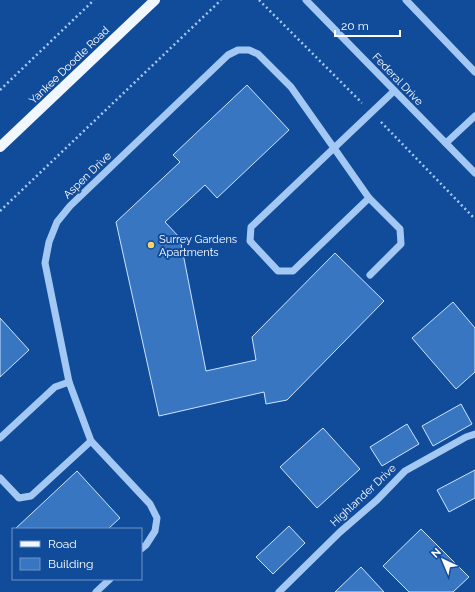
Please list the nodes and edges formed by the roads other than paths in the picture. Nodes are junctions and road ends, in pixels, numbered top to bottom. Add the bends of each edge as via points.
1 (155, 0) edge
2 (406, 0) edge
3 (310, 2) edge
4 (475, 72) edge
5 (394, 91) junction
6 (475, 116) edge
7 (446, 143) junction
8 (0, 147) edge
9 (334, 148) junction
10 (475, 173) edge
11 (369, 198) junction
12 (370, 275) dead end
13 (70, 382) junction
14 (475, 434) edge
15 (0, 438) edge
16 (91, 441) junction
17 (0, 478) edge
18 (142, 549) edge
19 (109, 580) edge
20 (96, 592) edge
21 (280, 592) edge

1 - 8 main road, Yankee Doodle Road
2 - 4 street
3 - 5 street, Federal Drive
5 - 7 street, Federal Drive
5 - 9 street
6 - 7 street
7 - 10 street, Federal Drive
9 - 11 street, Aspen Drive
9 - 11 street via 251,227 250,241 278,271 293,270
9 - 13 street, Aspen Drive via 291,87 258,54 249,50 238,50 228,55 70,206 57,222 49,242 45,263
11 - 12 street, Aspen Drive via 400,229 401,244
13 - 15 street via 55,387
13 - 16 street, Aspen Drive
14 - 21 street, Highlander Drive via 405,471
16 - 17 street via 31,496 19,498
16 - 18 street, Aspen Drive via 150,504 157,518 155,531
19 - 20 street

